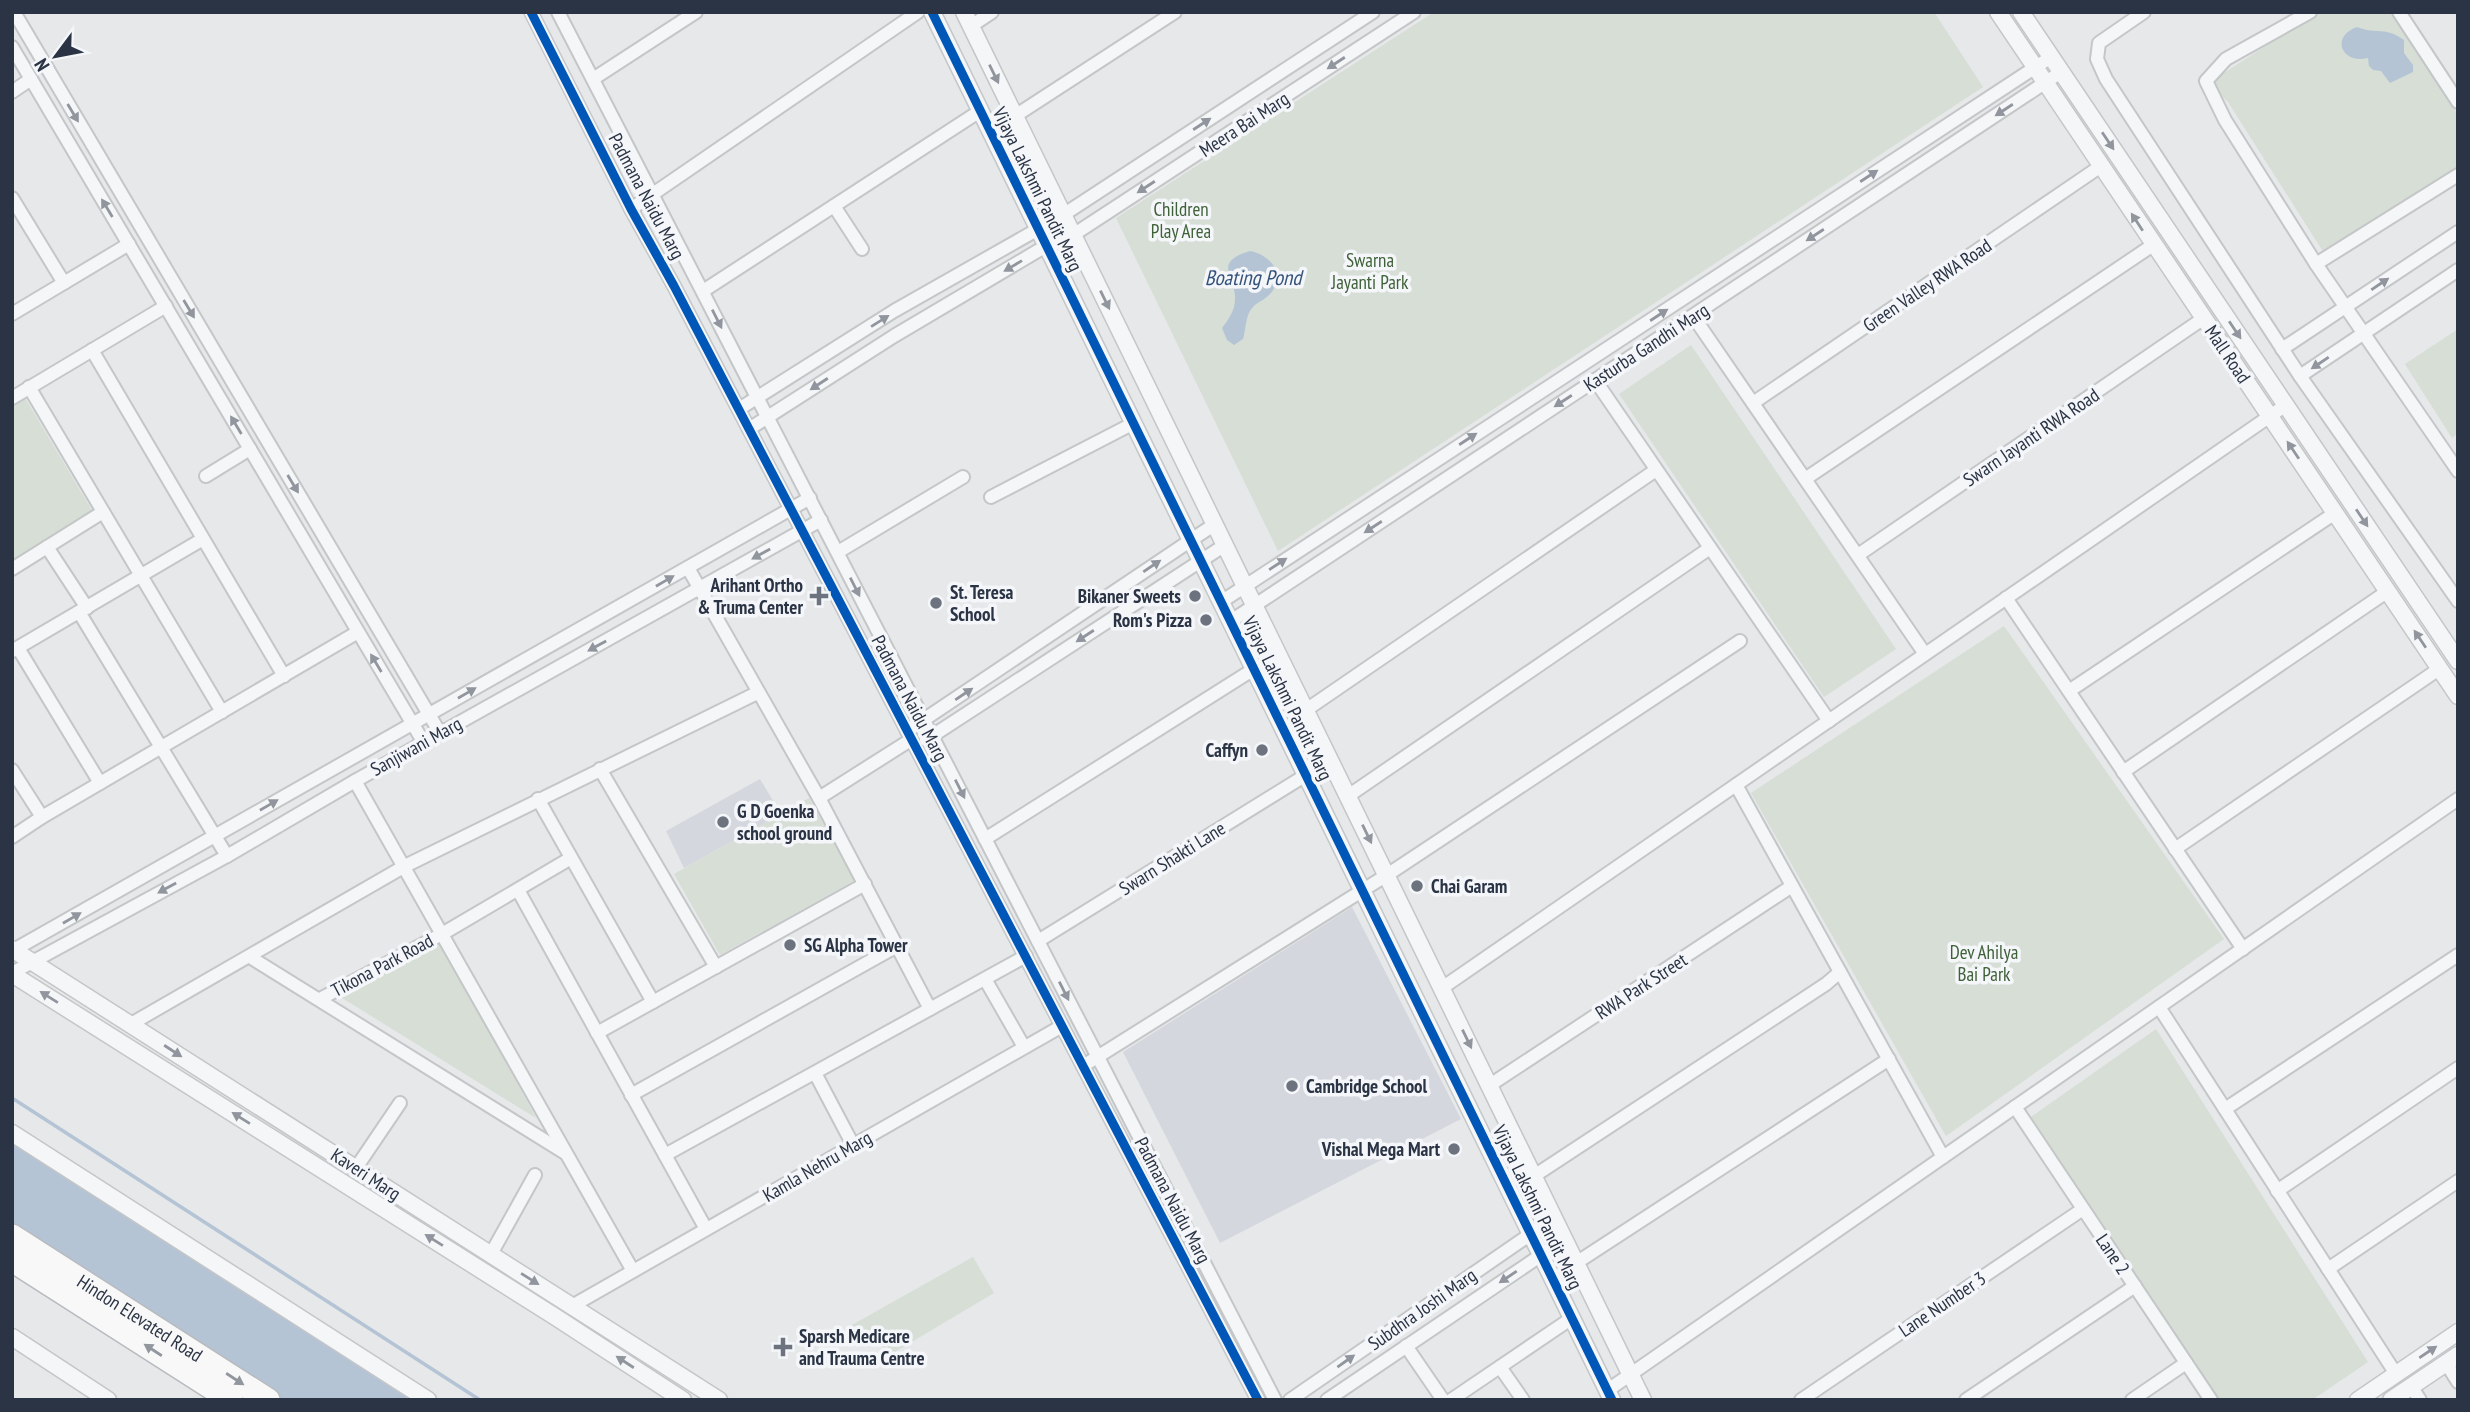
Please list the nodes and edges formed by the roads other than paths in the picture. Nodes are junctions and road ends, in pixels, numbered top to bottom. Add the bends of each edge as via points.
1 (14, 12) edge
2 (531, 12) edge
3 (558, 12) edge
4 (696, 12) edge
5 (918, 12) edge
6 (932, 12) edge
7 (992, 12) edge
8 (1175, 12) edge
9 (1373, 12) edge
10 (1414, 12) edge
11 (1998, 12) edge
12 (2021, 12) edge
13 (2144, 12) edge
14 (2310, 12) edge
15 (2399, 12) edge
16 (1359, 16) edge
17 (967, 19) edge
18 (1372, 39) junction
19 (12, 47) edge
20 (2051, 57) junction
21 (2035, 68) junction
22 (2061, 72) junction
23 (32, 79) junction
24 (593, 79) junction
25 (2045, 83) junction
26 (12, 92) edge
27 (2458, 102) edge
28 (980, 111) junction
29 (1015, 116) junction
30 (2101, 166) junction
31 (2458, 175) edge
32 (652, 193) junction
33 (12, 198) edge
34 (834, 206) junction
35 (631, 209) junction
36 (1063, 215) junction
37 (1037, 229) junction
38 (2458, 232) edge
39 (1073, 235) junction
40 (129, 244) junction
41 (2153, 245) junction
42 (1046, 246) junction
43 (862, 249) dead end
44 (2316, 264) junction
45 (2458, 270) edge
46 (64, 283) junction
47 (703, 291) junction
48 (166, 306) junction
49 (2346, 306) junction
50 (12, 314) edge
51 (1693, 316) junction
52 (2204, 318) junction
53 (2364, 333) junction
54 (1615, 343) junction
55 (2282, 349) junction
56 (92, 350) junction
57 (1627, 359) junction
58 (2300, 376) junction
59 (1595, 380) junction
60 (29, 387) junction
61 (12, 398) edge
62 (757, 398) junction
63 (1753, 403) junction
64 (2286, 405) junction
65 (739, 409) junction
66 (2270, 416) junction
67 (768, 417) junction
68 (1133, 423) junction
69 (749, 429) junction
70 (250, 449) junction
71 (1656, 470) junction
72 (2458, 471) edge
73 (206, 476) dead end
74 (963, 477) dead end
75 (1805, 478) junction
76 (990, 497) dead end
77 (810, 498) junction
78 (791, 509) junction
79 (103, 512) junction
80 (2335, 513) junction
81 (821, 520) junction
82 (1215, 524) junction
83 (802, 530) junction
84 (203, 539) junction
85 (1191, 539) junction
86 (1225, 545) junction
87 (47, 547) junction
88 (1710, 548) junction
89 (838, 552) junction
90 (1858, 555) junction
91 (1200, 560) junction
92 (688, 568) junction
93 (12, 569) edge
94 (141, 576) junction
95 (1245, 586) junction
96 (699, 588) junction
97 (2388, 592) junction
98 (2006, 598) junction
99 (2458, 601) edge
100 (1221, 602) junction
101 (1254, 605) junction
102 (83, 610) junction
103 (1231, 621) junction
104 (358, 632) junction
105 (1740, 641) dead end
106 (15, 650) edge
107 (1925, 654) junction
108 (2458, 661) edge
109 (2440, 669) junction
110 (1254, 670) junction
111 (284, 676) junction
112 (2068, 691) junction
113 (757, 693) junction
114 (2458, 696) edge
115 (1306, 710) junction
116 (222, 712) junction
117 (429, 715) junction
118 (925, 720) junction
119 (1829, 721) junction
120 (412, 724) junction
121 (440, 733) junction
122 (933, 736) junction
123 (911, 739) junction
124 (424, 743) junction
125 (161, 748) junction
126 (12, 769) edge
127 (600, 769) junction
128 (2123, 772) junction
129 (1306, 775) junction
130 (355, 780) junction
131 (100, 783) junction
132 (1736, 785) junction
133 (1348, 796) junction
134 (819, 798) junction
135 (538, 799) junction
136 (2458, 799) edge
137 (42, 817) junction
138 (16, 830) edge
139 (216, 835) junction
140 (985, 839) junction
141 (2175, 849) junction
142 (227, 856) junction
143 (571, 858) junction
144 (405, 866) junction
145 (1387, 875) junction
146 (865, 884) junction
147 (1792, 886) junction
148 (517, 890) junction
149 (1363, 890) junction
150 (442, 934) junction
151 (1038, 941) junction
152 (897, 946) junction
153 (2243, 949) junction
154 (13, 950) edge
155 (2458, 955) edge
156 (1026, 956) junction
157 (250, 957) junction
158 (33, 961) junction
159 (716, 967) junction
160 (1840, 972) junction
161 (12, 973) edge
162 (985, 979) junction
163 (1442, 988) junction
164 (320, 999) junction
165 (653, 1002) junction
166 (2159, 1007) junction
167 (930, 1009) junction
168 (131, 1024) junction
169 (1062, 1026) junction
170 (597, 1033) junction
171 (1024, 1047) junction
172 (1098, 1057) junction
173 (1889, 1059) junction
174 (1083, 1066) junction
175 (2458, 1068) edge
176 (815, 1073) junction
177 (1490, 1086) junction
178 (631, 1095) junction
179 (400, 1103) dead end
180 (2015, 1107) junction
181 (2225, 1109) junction
182 (12, 1133) edge
183 (853, 1145) junction
184 (568, 1155) junction
185 (665, 1155) junction
186 (1944, 1157) junction
187 (356, 1168) junction
188 (535, 1175) dead end
189 (1534, 1176) junction
190 (2458, 1181) edge
191 (2277, 1191) junction
192 (2083, 1209) junction
193 (1554, 1218) junction
194 (706, 1229) junction
195 (1531, 1234) junction
196 (12, 1236) edge
197 (1565, 1239) junction
198 (491, 1254) junction
199 (1541, 1255) junction
200 (12, 1260) edge
201 (1576, 1263) junction
202 (2328, 1269) junction
203 (633, 1271) junction
204 (2135, 1286) junction
205 (572, 1306) junction
206 (1572, 1318) junction
207 (2458, 1332) edge
208 (12, 1337) edge
209 (1406, 1346) junction
210 (2452, 1359) edge
211 (2186, 1363) junction
212 (1500, 1367) junction
213 (1631, 1374) junction
214 (2396, 1374) junction
215 (2458, 1382) edge
216 (2416, 1393) edge
217 (1610, 1395) edge
218 (108, 1400) edge
219 (231, 1400) edge
220 (268, 1400) edge
221 (428, 1400) edge
222 (682, 1400) edge
223 (719, 1400) edge
224 (1258, 1400) edge
225 (1275, 1400) edge
226 (1290, 1400) edge
227 (1327, 1400) edge
228 (1443, 1400) edge
229 (1451, 1400) edge
230 (1522, 1400) edge
231 (1643, 1400) edge
232 (1801, 1400) edge
233 (1966, 1400) edge
234 (2132, 1400) edge
235 (2211, 1400) edge
236 (2358, 1400) edge
237 (2391, 1400) edge

1 -> 117 street
2 - 35 street, Padmana Naidu Marg
3 - 24 street, Padmana Naidu Marg
4 - 24 street
5 - 32 street
6 - 28 street, Vijaya Lakshmi Pandit Marg
7 - 17 street
8 - 29 street
9 - 16 street, Meera Bai Marg
10 - 18 street, Meera Bai Marg
11 - 21 street, Mall Road
12 - 20 street, Mall Road
13 - 55 street via 2099,43 2097,60
14 - 44 street via 2226,59 2206,81 2225,120
15 - 27 street
16 - 18 street
36 -> 16 street, Meera Bai Marg
17 -> 29 street, Vijaya Lakshmi Pandit Marg
18 -> 39 street, Meera Bai Marg
19 - 23 street
20 - 21 street, Kasturba Gandhi Marg
20 - 22 street, Mall Road
21 - 25 street, Mall Road
54 -> 21 street, Kasturba Gandhi Marg
22 - 25 street, Kasturba Gandhi Marg
22 -> 64 street, Mall Road
23 - 26 street
40 -> 23 street
24 - 32 street, Padmana Naidu Marg
25 - 30 street, Mall Road
25 -> 51 street, Kasturba Gandhi Marg
28 - 34 street
28 - 37 street, Vijaya Lakshmi Pandit Marg
29 - 36 street, Vijaya Lakshmi Pandit Marg
41 -> 30 street, Mall Road
30 - 63 street, Green Valley RWA Road
31 - 44 street
32 - 35 street
32 - 47 street, Padmana Naidu Marg
33 - 46 street
34 - 43 street
34 - 47 street
35 - 65 street, Padmana Naidu Marg
36 - 37 street, Meera Bai Marg
36 - 39 street, Vijaya Lakshmi Pandit Marg
37 - 42 street, Vijaya Lakshmi Pandit Marg
62 -> 37 street, Meera Bai Marg
49 -> 38 street
39 - 42 street, Meera Bai Marg
39 -> 82 street, Vijaya Lakshmi Pandit Marg
40 - 46 street
40 - 48 street
41 - 52 street, Mall Road
41 - 75 street
42 -> 67 street, Meera Bai Marg
42 - 68 street, Vijaya Lakshmi Pandit Marg
44 - 49 street
45 - 53 street
46 - 50 street
47 -> 62 street, Padmana Naidu Marg
48 - 56 street
70 -> 48 street
49 - 53 street
49 - 55 street
51 - 57 street, Kasturba Gandhi Marg
51 - 63 street
52 - 66 street, Mall Road
52 - 90 street, Swarn Jayanti RWA Road
53 -> 58 street
53 - 72 street
54 - 57 street
95 -> 54 street, Kasturba Gandhi Marg
55 - 58 street
56 - 60 street
56 - 84 street
57 - 59 street, Kasturba Gandhi Marg
58 - 99 street
59 - 71 street
59 -> 101 street, Kasturba Gandhi Marg
60 - 61 street
60 - 79 street
62 - 65 street, Meera Bai Marg
62 - 67 street, Padmana Naidu Marg
63 - 75 street
64 - 66 street
64 -> 108 street, Mall Road
65 - 69 street, Padmana Naidu Marg
80 -> 66 street, Mall Road
66 - 98 street
67 - 69 street, Meera Bai Marg
67 - 77 street, Padmana Naidu Marg
68 - 76 street
68 - 85 street, Vijaya Lakshmi Pandit Marg
69 - 78 street, Padmana Naidu Marg
70 - 73 street
70 - 104 street
71 - 88 street
71 - 115 street
74 - 89 street
75 - 90 street
77 - 78 street, Sanjiwani Marg
77 - 81 street, Padmana Naidu Marg
78 - 83 street, Padmana Naidu Marg
78 - 92 street, Sanjiwani Marg
79 - 87 street
79 - 94 street
80 - 97 street, Mall Road
80 - 112 street
81 - 83 street, Sanjiwani Marg
81 - 89 street, Padmana Naidu Marg
82 - 85 street
82 - 86 street, Vijaya Lakshmi Pandit Marg
83 -> 96 street, Sanjiwani Marg
83 - 123 street, Padmana Naidu Marg
84 - 94 street
84 - 111 street
85 - 91 street, Vijaya Lakshmi Pandit Marg
118 -> 85 street
86 - 91 street
86 - 95 street, Vijaya Lakshmi Pandit Marg
87 - 93 street
87 - 102 street
88 - 119 street
88 - 133 street
89 -> 118 street, Padmana Naidu Marg
90 - 107 street
91 - 100 street, Vijaya Lakshmi Pandit Marg
91 -> 122 street
92 - 96 street
117 -> 92 street, Sanjiwani Marg
94 - 102 street
94 - 116 street
95 - 100 street, Kasturba Gandhi Marg
95 - 101 street, Vijaya Lakshmi Pandit Marg
96 - 113 street
96 -> 121 street, Sanjiwani Marg
109 -> 97 street, Mall Road
97 - 128 street
98 - 107 street
98 - 112 street
100 - 103 street, Vijaya Lakshmi Pandit Marg
101 - 103 street, Kasturba Gandhi Marg
101 - 115 street, Vijaya Lakshmi Pandit Marg
102 - 106 street
102 - 125 street
103 - 110 street, Vijaya Lakshmi Pandit Marg
104 - 111 street
120 -> 104 street
105 - 145 street
106 - 131 street
107 - 119 street
109 - 114 street, Mall Road
109 - 141 street
110 - 129 street, Vijaya Lakshmi Pandit Marg
110 - 140 street
111 - 116 street
112 - 128 street
113 - 127 street
113 - 134 street
115 - 133 street, Vijaya Lakshmi Pandit Marg
116 - 125 street
117 - 120 street, Sanjiwani Marg
117 - 121 street
118 - 122 street, Padmana Naidu Marg
118 - 123 street
119 - 132 street
120 - 124 street
139 -> 120 street, Sanjiwani Marg
121 - 124 street, Sanjiwani Marg
122 - 123 street
122 -> 140 street, Padmana Naidu Marg
123 - 134 street
123 - 156 street, Padmana Naidu Marg
124 - 130 street, Sanjiwani Marg
125 - 131 street
125 - 139 street
126 - 137 street
127 - 135 street
127 - 159 street
128 - 141 street
129 - 149 street, Vijaya Lakshmi Pandit Marg
129 - 151 street, Swarn Shakti Lane
130 - 142 street, Sanjiwani Marg
130 - 144 street
131 - 137 street
132 - 147 street
132 - 163 street
133 -> 145 street, Vijaya Lakshmi Pandit Marg
134 - 146 street
135 - 143 street
135 - 144 street
136 - 153 street
137 - 138 street
139 - 142 street
154 -> 139 street, Sanjiwani Marg
140 - 151 street, Padmana Naidu Marg
141 - 153 street
142 -> 158 street, Sanjiwani Marg
143 - 148 street
143 - 165 street
144 - 150 street
144 - 157 street
145 - 149 street
145 - 163 street, Vijaya Lakshmi Pandit Marg
146 - 152 street
146 - 159 street
147 - 160 street
147 - 177 street, RWA Park Street
148 - 150 street
148 - 170 street
149 - 172 street
149 - 195 street, Vijaya Lakshmi Pandit Marg
150 - 164 street, Tikona Park Road
150 - 184 street, Tikona Park Road
151 -> 172 street, Padmana Naidu Marg
152 - 167 street
152 - 178 street
153 - 166 street
154 - 158 street, Kaveri Marg
155 - 181 street
156 - 162 street
156 - 169 street, Padmana Naidu Marg
157 - 164 street
157 - 168 street
158 - 161 street, Sanjiwani Marg
158 - 168 street, Kaveri Marg
159 - 165 street
160 - 173 street
160 - 189 street
222 -> 161 street, Kaveri Marg
162 - 167 street
162 - 171 street
163 -> 177 street, Vijaya Lakshmi Pandit Marg
164 - 184 street, Tikona Park Road
165 - 170 street
166 - 180 street
166 - 181 street
167 - 176 street
168 -> 187 street, Kaveri Marg
169 - 171 street, Kamla Nehru Marg
169 - 174 street, Padmana Naidu Marg
170 - 178 street
171 - 183 street, Kamla Nehru Marg
172 - 174 street
172 - 225 street, Padmana Naidu Marg
173 - 186 street
173 - 201 street
174 - 224 street, Padmana Naidu Marg
175 - 191 street
176 - 183 street
176 - 185 street
177 - 189 street, Vijaya Lakshmi Pandit Marg
178 - 185 street
179 - 187 street
180 - 186 street
180 - 192 street, Lane 2
181 - 191 street
182 - 221 street
183 - 194 street, Kamla Nehru Marg
184 - 203 street, Tikona Park Road
185 - 194 street
186 - 213 street
187 - 198 street, Kaveri Marg
188 - 198 street
189 - 193 street, Vijaya Lakshmi Pandit Marg
190 - 202 street
191 - 202 street
192 - 204 street, Lane 2
192 - 232 street, Lane Number 3
193 - 195 street, Subdhra Joshi Marg
193 - 197 street, Vijaya Lakshmi Pandit Marg
194 - 203 street, Kamla Nehru Marg
195 - 199 street, Vijaya Lakshmi Pandit Marg
226 -> 195 street, Subdhra Joshi Marg
196 -> 220 highway, Hindon Elevated Road
197 - 199 street, Subdhra Joshi Marg
197 - 201 street, Vijaya Lakshmi Pandit Marg
198 -> 205 street, Kaveri Marg
199 - 206 street, Vijaya Lakshmi Pandit Marg
199 -> 209 street, Subdhra Joshi Marg
219 -> 200 highway, Hindon Elevated Road
201 - 213 street, Vijaya Lakshmi Pandit Marg
202 - 214 street
203 - 205 street, Kamla Nehru Marg
204 - 211 street, Lane 2
204 - 233 street
205 - 223 street, Kaveri Marg
206 - 212 street
206 - 217 street, Vijaya Lakshmi Pandit Marg
214 -> 207 street
208 - 218 street
209 - 227 street, Subdhra Joshi Marg
209 - 228 street
210 - 215 street
210 - 216 street
211 - 234 street
211 - 235 street, Lane 2
212 - 229 street
212 - 230 street
213 - 217 street
213 - 231 street, Vijaya Lakshmi Pandit Marg
214 - 236 street
216 - 237 street

